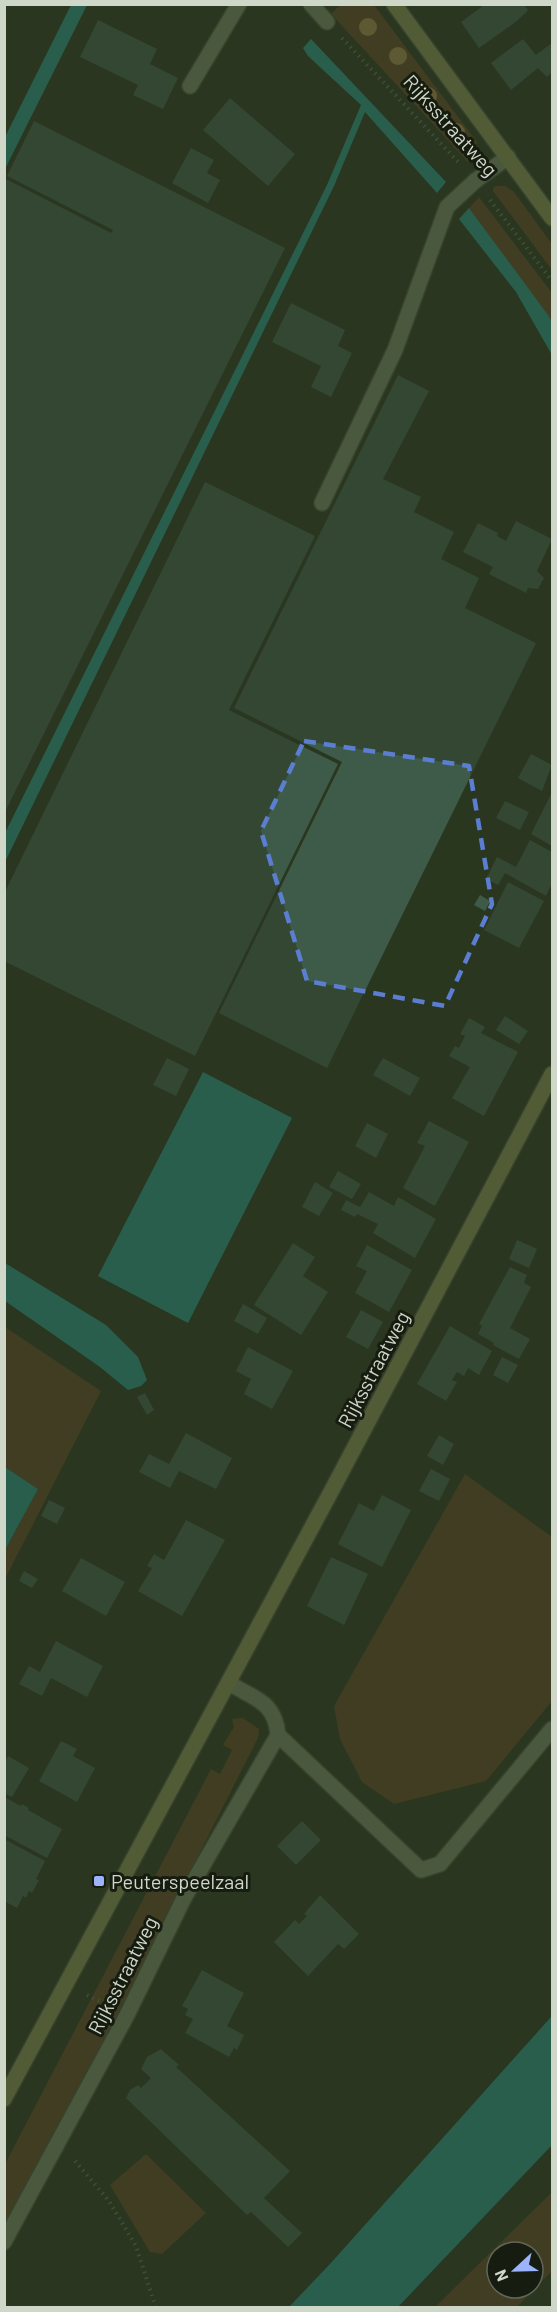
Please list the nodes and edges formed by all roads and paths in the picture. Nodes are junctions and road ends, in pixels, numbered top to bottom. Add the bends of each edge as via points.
1 (240, 4) edge
2 (311, 4) edge
3 (394, 4) edge
4 (327, 22) joint
5 (190, 86) dead end
6 (508, 158) junction
7 (475, 181) junction
8 (552, 218) edge
9 (552, 281) edge
10 (322, 503) dead end
11 (552, 1074) edge
12 (229, 1683) junction
13 (552, 1729) edge
14 (278, 1735) junction
15 (66, 1984) junction
16 (127, 2015) junction
17 (4, 2099) edge
18 (55, 2147) junction
19 (4, 2242) edge
20 (156, 2307) edge

1 - 5 street
2 - 4 street
3 - 6 street, Rijksstraatweg
4 - 7 path, Rijksstraatweg
6 - 7 street
6 - 8 street, Rijksstraatweg
7 - 9 path, Rijksstraatweg
7 - 10 street via 447,207 395,350
11 - 12 street, Rijksstraatweg
12 - 14 street via 269,1706 277,1719
12 - 15 street, Rijksstraatweg
13 - 14 street via 440,1864 421,1870
14 - 16 street, Rijksstraatweg via 184,1898
15 - 16 path
15 - 17 street, Rijksstraatweg
16 - 18 street, Rijksstraatweg
18 - 19 street, Rijksstraatweg
18 - 20 path via 76,2162 110,2201 136,2246

